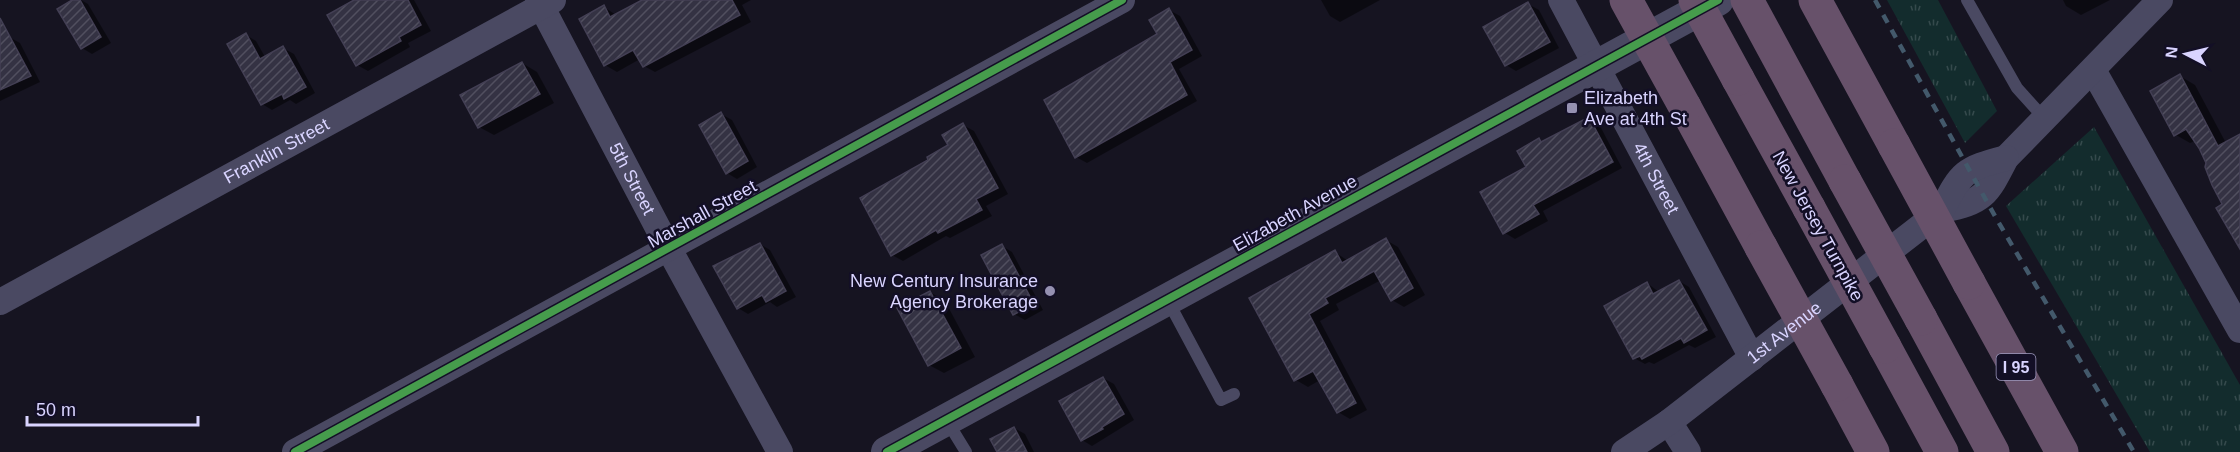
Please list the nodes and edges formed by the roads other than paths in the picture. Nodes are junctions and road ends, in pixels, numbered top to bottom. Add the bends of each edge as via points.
1 (1122, 0) edge
2 (1561, 0) edge
3 (1626, 0) edge
4 (1695, 0) edge
5 (1718, 0) edge
6 (1747, 0) edge
7 (1967, 0) edge
8 (2160, 0) edge
9 (544, 2) edge
10 (1823, 14) edge
11 (1597, 66) junction
12 (2092, 70) junction
13 (2044, 118) junction
14 (669, 249) junction
15 (2231, 294) edge
16 (1167, 300) junction
17 (0, 302) edge
18 (2240, 330) edge
19 (1752, 358) junction
20 (1234, 394) dead end
21 (947, 420) junction
22 (1669, 422) junction
23 (295, 452) edge
24 (780, 452) edge
25 (887, 452) edge
26 (966, 452) edge
27 (1624, 452) edge
28 (1688, 452) edge
29 (1873, 452) edge
30 (1942, 452) edge
31 (1994, 452) edge
32 (2062, 452) edge

1 - 14 street, Marshall Street
2 - 11 street, 4th Street
3 - 29 highway, bridge
4 - 30 highway, New Jersey Turnpike, bridge
5 - 11 street, Elizabeth Avenue
6 - 31 highway, bridge
7 - 13 lane via 2017,88
8 - 12 street, 1st Avenue
9 - 14 street, 5th Street
9 - 17 street, Franklin Street
10 - 32 highway, I 95, bridge
11 - 16 street, Elizabeth Avenue
11 - 19 street, 4th Street
12 - 13 street, 1st Avenue
12 - 15 street
13 - 19 street, 1st Avenue via 2006,158 1977,165 1956,181 1942,210
14 - 23 street, Marshall Street
14 - 24 street, 5th Street
15 - 18 street
16 - 20 lane via 1221,400
16 - 21 street, Elizabeth Avenue
19 - 22 street, 1st Avenue
21 - 25 street, Elizabeth Avenue
21 - 26 lane
22 - 27 street, 1st Avenue
22 - 28 street

